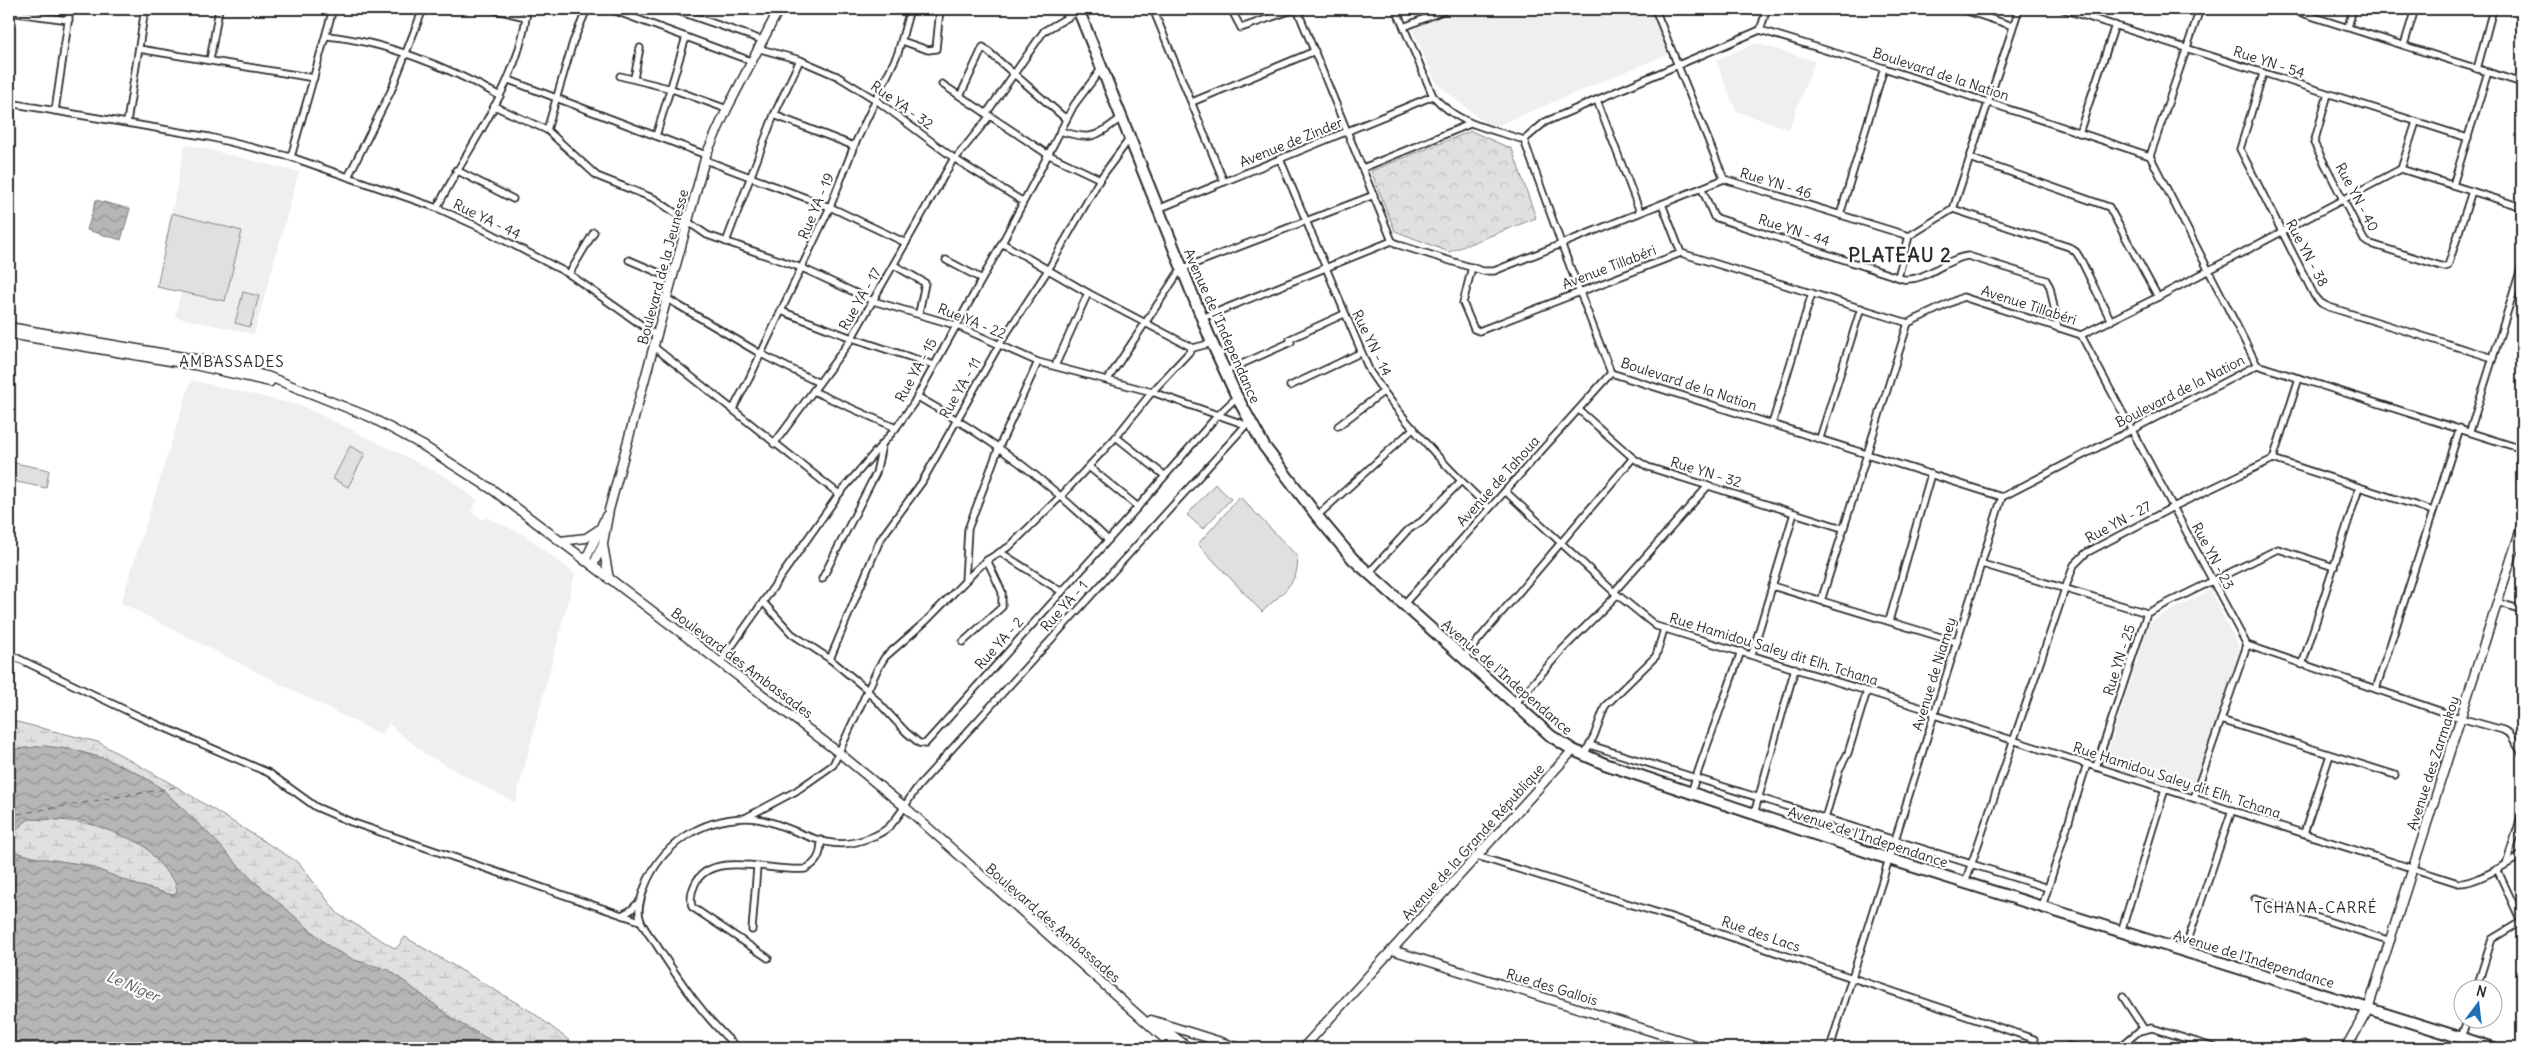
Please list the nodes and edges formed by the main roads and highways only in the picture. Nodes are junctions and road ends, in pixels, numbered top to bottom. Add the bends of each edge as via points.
1 (1079, 10) edge
2 (2368, 1009) junction
3 (2346, 1048) edge
4 (2494, 1048) edge

1 - 2 highway, Avenue de l'Independance via 1181,269 1249,427 1317,516 1368,574 1551,736 1584,755 1691,793 1889,859
2 - 3 main road
2 - 4 highway, Avenue de l'Independance

